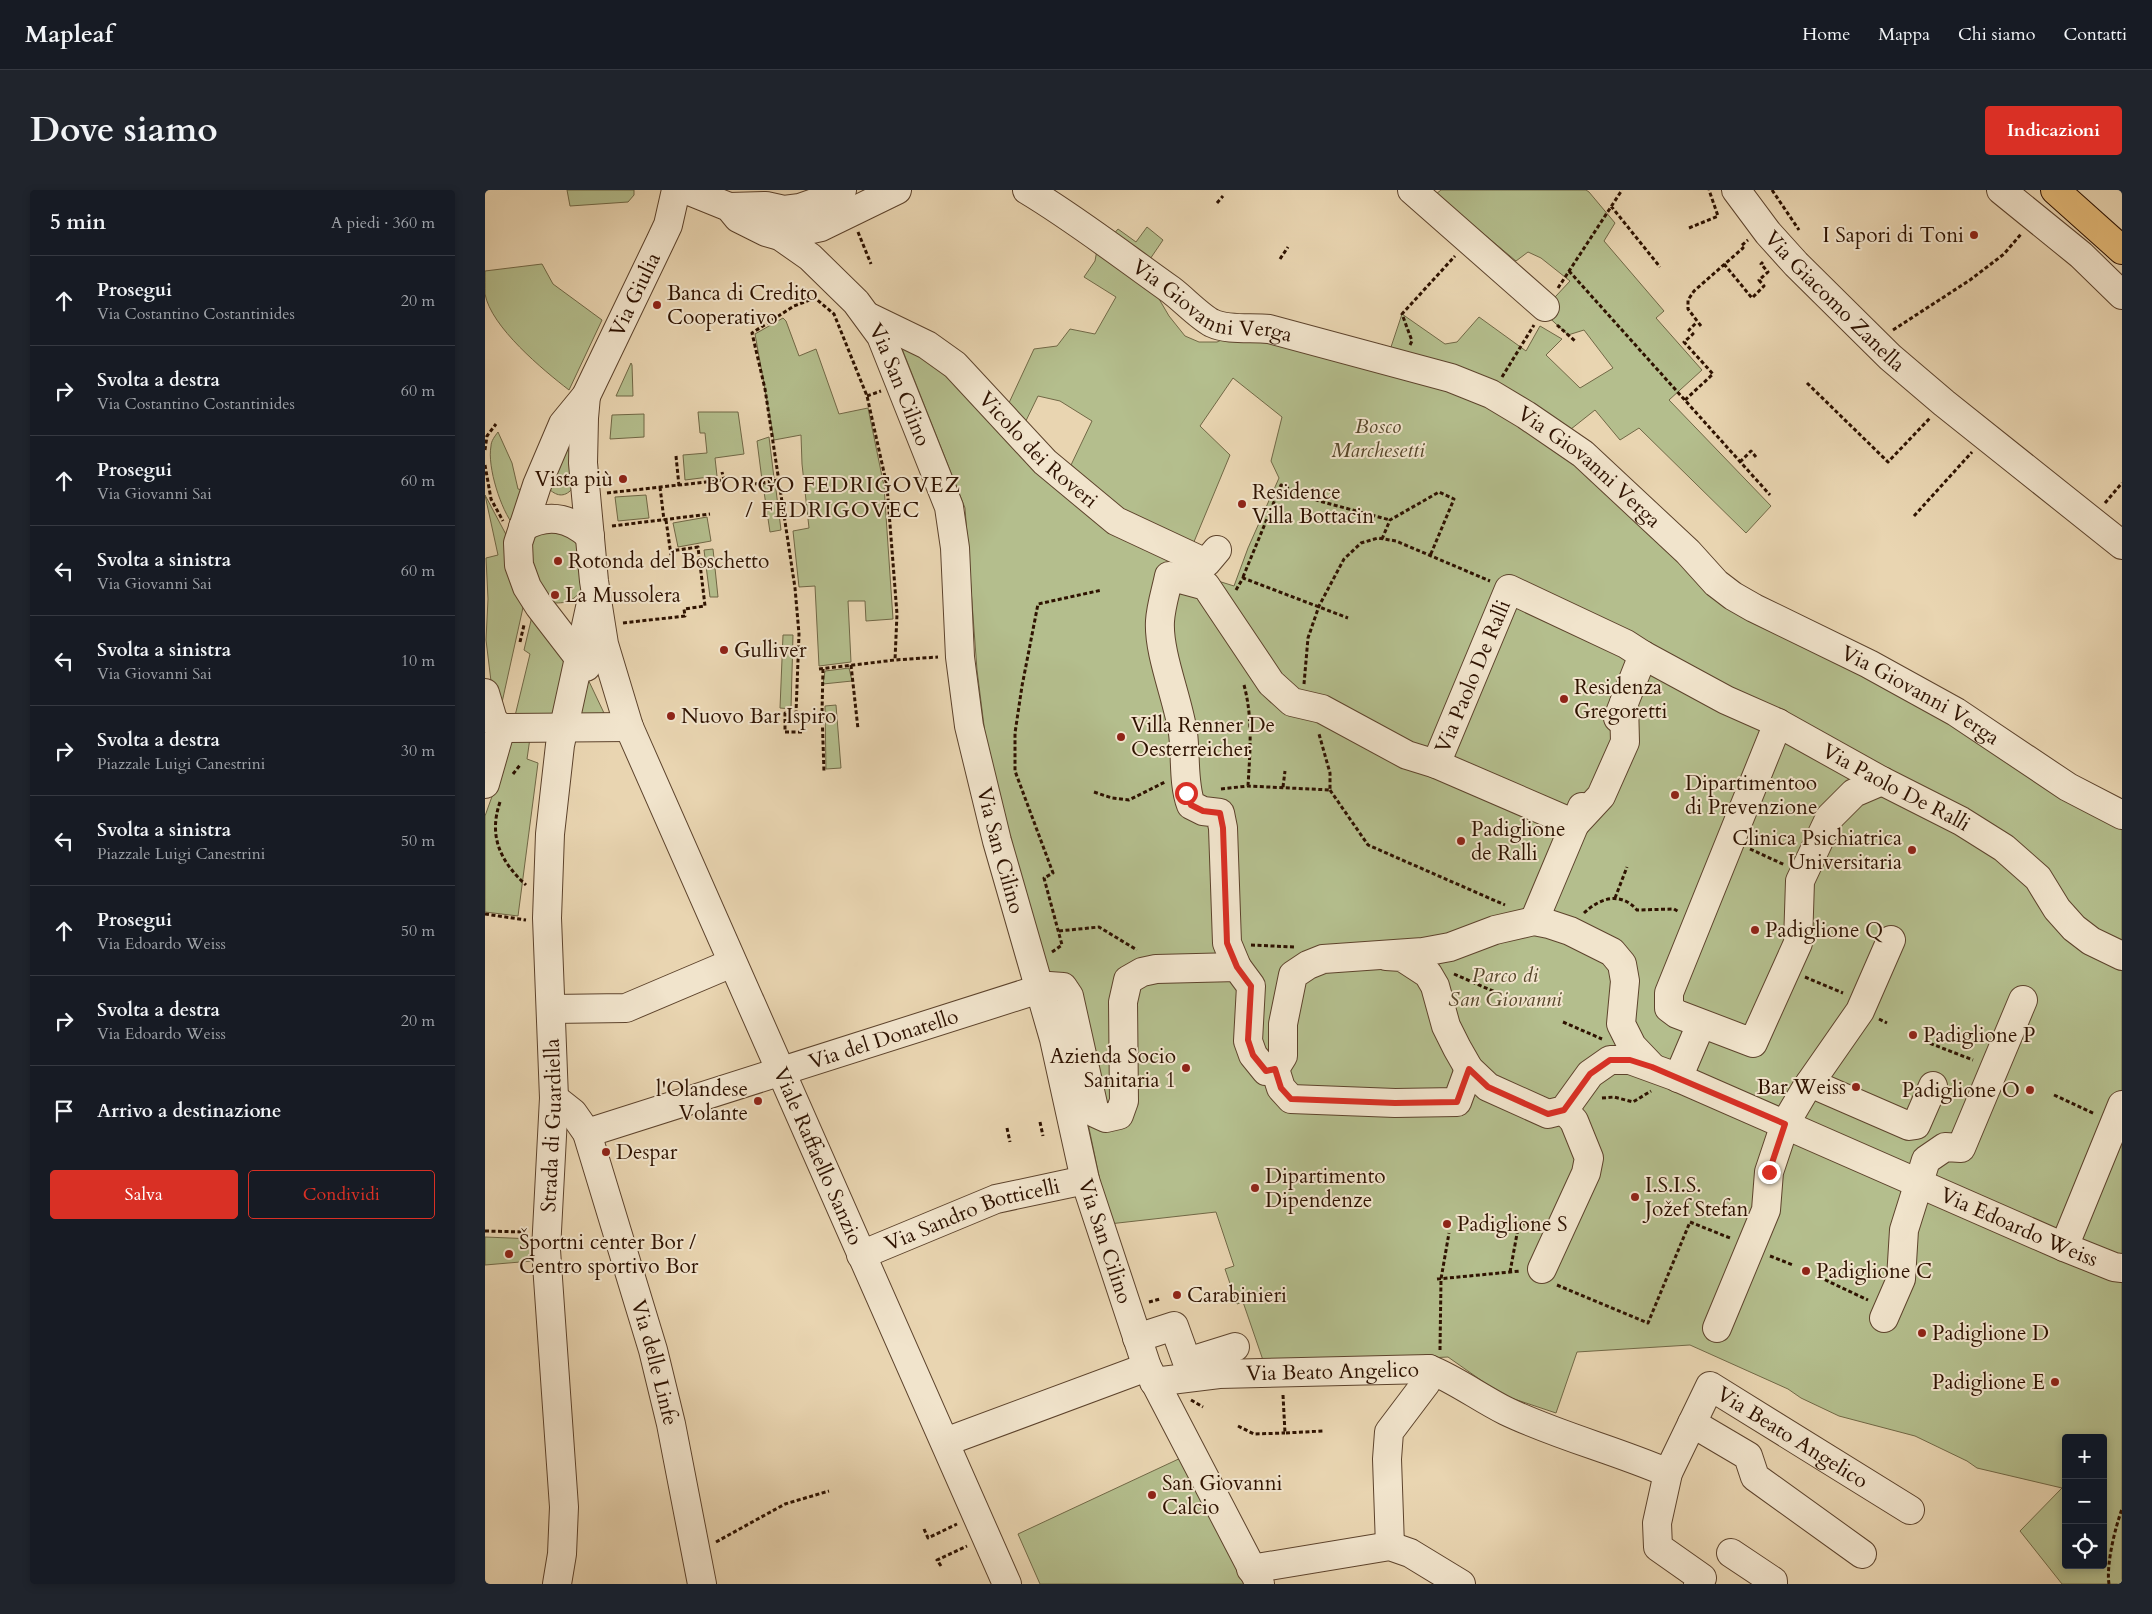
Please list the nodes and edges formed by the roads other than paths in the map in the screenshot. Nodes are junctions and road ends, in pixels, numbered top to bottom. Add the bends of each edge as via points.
1 (676, 190) edge
2 (687, 190) edge
3 (842, 190) edge
4 (897, 190) edge
5 (1027, 190) edge
6 (1412, 190) edge
7 (1737, 190) edge
8 (2055, 190) edge
9 (2021, 204) edge
10 (729, 207) junction
11 (2101, 230) junction
12 (781, 236) junction
13 (2122, 250) edge
14 (2081, 255) junction
15 (2122, 295) edge
16 (1545, 307) dead end
17 (865, 315) junction
18 (586, 396) junction
19 (537, 485) junction
20 (596, 491) junction
21 (514, 526) junction
22 (600, 531) junction
23 (2122, 545) edge
24 (1217, 550) dead end
25 (594, 581) junction
26 (539, 606) junction
27 (1643, 655) junction
28 (578, 656) junction
29 (485, 693) edge
30 (1778, 723) junction
31 (564, 727) junction
32 (629, 727) junction
33 (501, 728) junction
34 (1435, 764) junction
35 (1882, 781) junction
36 (498, 787) edge
37 (2122, 815) edge
38 (1575, 824) junction
39 (1534, 921) junction
40 (1475, 938) junction
41 (1891, 940) dead end
42 (1245, 956) junction
43 (1386, 956) junction
44 (2122, 956) edge
45 (732, 962) junction
46 (1035, 976) junction
47 (1440, 1000) junction
48 (2023, 1000) dead end
49 (1623, 1001) junction
50 (551, 1009) junction
51 (1701, 1024) junction
52 (1275, 1069) junction
53 (1469, 1069) junction
54 (781, 1072) junction
55 (1668, 1073) junction
56 (1590, 1074) junction
57 (1810, 1083) junction
58 (1933, 1086) dead end
59 (554, 1098) junction
60 (1564, 1110) junction
61 (2111, 1111) edge
62 (1785, 1124) junction
63 (587, 1134) junction
64 (1085, 1180) junction
65 (1918, 1182) junction
66 (2064, 1247) junction
67 (861, 1255) junction
68 (2122, 1268) edge
69 (1545, 1275) road end
70 (1879, 1310) road end
71 (1717, 1328) dead end
72 (1137, 1338) junction
73 (1235, 1347) dead end
74 (1429, 1369) junction
75 (1151, 1374) junction
76 (1692, 1424) junction
77 (945, 1442) junction
78 (1668, 1473) junction
79 (1910, 1510) dead end
80 (1390, 1546) junction
81 (1731, 1554) dead end
82 (1862, 1554) dead end
83 (1255, 1576) edge
84 (557, 1584) edge
85 (702, 1584) edge
86 (1007, 1584) edge
87 (1461, 1584) edge
88 (1698, 1584) edge
89 (1773, 1584) edge

1 - 18 street, Via Giulia via 661,242
2 - 10 street, Via San Cilino
3 - 10 street via 800,208
4 - 12 street via 821,227
5 - 37 street, Via Giovanni Verga via 1142,268 1213,323 1229,328 1269,330 1451,378 1491,394 1583,454 1733,596 1956,712 2068,787
6 - 16 street
7 - 23 street, Via Giacomo Zanella via 1876,342 1944,403
8 - 11 main road
9 - 14 street
10 - 12 street, Via San Cilino via 739,218
11 - 13 main road
11 - 14 street
12 - 17 street, Via San Cilino via 810,257
14 - 15 street
17 - 24 street, Vicolo dei Roveri via 927,345 955,366 1045,462 1116,520 1206,563
17 - 46 street, Via San Cilino via 881,336 949,507 955,548 960,657 969,726
18 - 19 street via 563,424
18 - 20 street via 583,418
19 - 20 street via 553,499 563,500
19 - 21 street
20 - 22 street
21 - 22 street via 555,517
21 - 26 street via 519,565
22 - 25 street
25 - 26 street via 581,604 553,611
25 - 28 street via 590,612
25 - 32 street via 604,644
26 - 28 street
27 - 30 street, Via Paolo De Ralli via 1726,700
27 - 34 street, Via Paolo De Ralli via 1509,589
27 - 38 street
28 - 31 street
28 - 32 street
29 - 33 street via 493,720
30 - 35 street, Via Paolo De Ralli
30 - 51 street via 1669,993 1669,1008
31 - 32 street
31 - 33 street
31 - 50 street, Strada di Guardiella via 550,834 547,926
32 - 45 street, Viale Raffaello Sanzio
33 - 36 street
34 - 38 street, Via Paolo De Ralli
34 - 42 street, Via Paolo De Ralli via 1407,755 1322,709 1292,702 1271,682 1206,586 1169,576 1160,623 1183,733 1186,793 1191,805 1203,811 1220,813 1227,943
35 - 44 street, Via Paolo De Ralli via 1961,821 2004,848 2038,878 2057,909 2074,928
35 - 51 street via 1854,793 1831,817 1800,881 1798,943 1753,1043
38 - 39 street
39 - 40 street
39 - 49 street via 1570,931 1612,952 1622,964 1625,981
40 - 43 street via 1450,947
40 - 47 street via 1446,970
41 - 57 street via 1860,1011
42 - 46 street, Via del Donatello via 1141,972 1128,980 1123,1002 1124,1101 1119,1115 1106,1118 1095,1113 1069,996 1063,987 1049,986
42 - 52 street via 1251,986 1248,1040 1253,1055 1266,1071
43 - 47 street via 1402,957 1428,974
43 - 52 street via 1323,959 1293,975 1283,1024 1283,1056
45 - 50 street via 626,1008
45 - 54 street, Viale Raffaello Sanzio
46 - 54 street, Via del Donatello
46 - 64 street, Via San Cilino via 1054,1039
47 - 53 street via 1446,1026
48 - 65 street, Via Edoardo Weiss via 1961,1148 1945,1146 1926,1160
49 - 55 street via 1621,1024 1632,1046
49 - 56 street
50 - 59 street, Strada di Guardiella
51 - 55 street
52 - 53 street via 1281,1088 1291,1099 1395,1103 1457,1102
53 - 60 street via 1488,1087 1548,1114
54 - 63 street, Via del Donatello
54 - 67 street, Viale Raffaello Sanzio
55 - 56 street, Via Edoardo Weiss via 1630,1060 1610,1060
55 - 62 street, Via Edoardo Weiss
56 - 60 street
57 - 58 street via 1909,1126 1915,1125
57 - 62 street
59 - 63 street, Via delle Linfe via 573,1113
59 - 84 street, Strada di Guardiella via 546,1250 564,1507
60 - 69 street via 1574,1121 1589,1158
61 - 66 street
62 - 65 street, Via Edoardo Weiss
62 - 71 street via 1769,1172 1766,1210
63 - 85 street, Via delle Linfe via 653,1350
64 - 67 street, Via Sandro Botticelli via 996,1199
64 - 72 street, Via San Cilino
65 - 66 street, Via Edoardo Weiss
65 - 70 street, Via Edoardo Weiss via 1904,1230 1901,1279
66 - 68 street, Via Edoardo Weiss
67 - 77 street, Viale Raffaello Sanzio
72 - 73 street via 1174,1326 1187,1362
72 - 75 street, Via San Cilino
74 - 75 street, Via Beato Angelico
74 - 78 street, Via Beato Angelico via 1507,1412
74 - 80 street via 1427,1383 1389,1432
75 - 77 street, Via Beato Angelico
75 - 83 street, Via San Cilino
76 - 78 street, Via Beato Angelico
76 - 79 street, Via Beato Angelico via 1710,1386
76 - 82 street, Via Beato Angelico via 1748,1456 1755,1477
77 - 86 street, Viale Raffaello Sanzio
78 - 88 street, Via Beato Angelico via 1657,1523 1658,1547 1702,1578
80 - 83 street
80 - 87 street via 1410,1553
81 - 89 street

